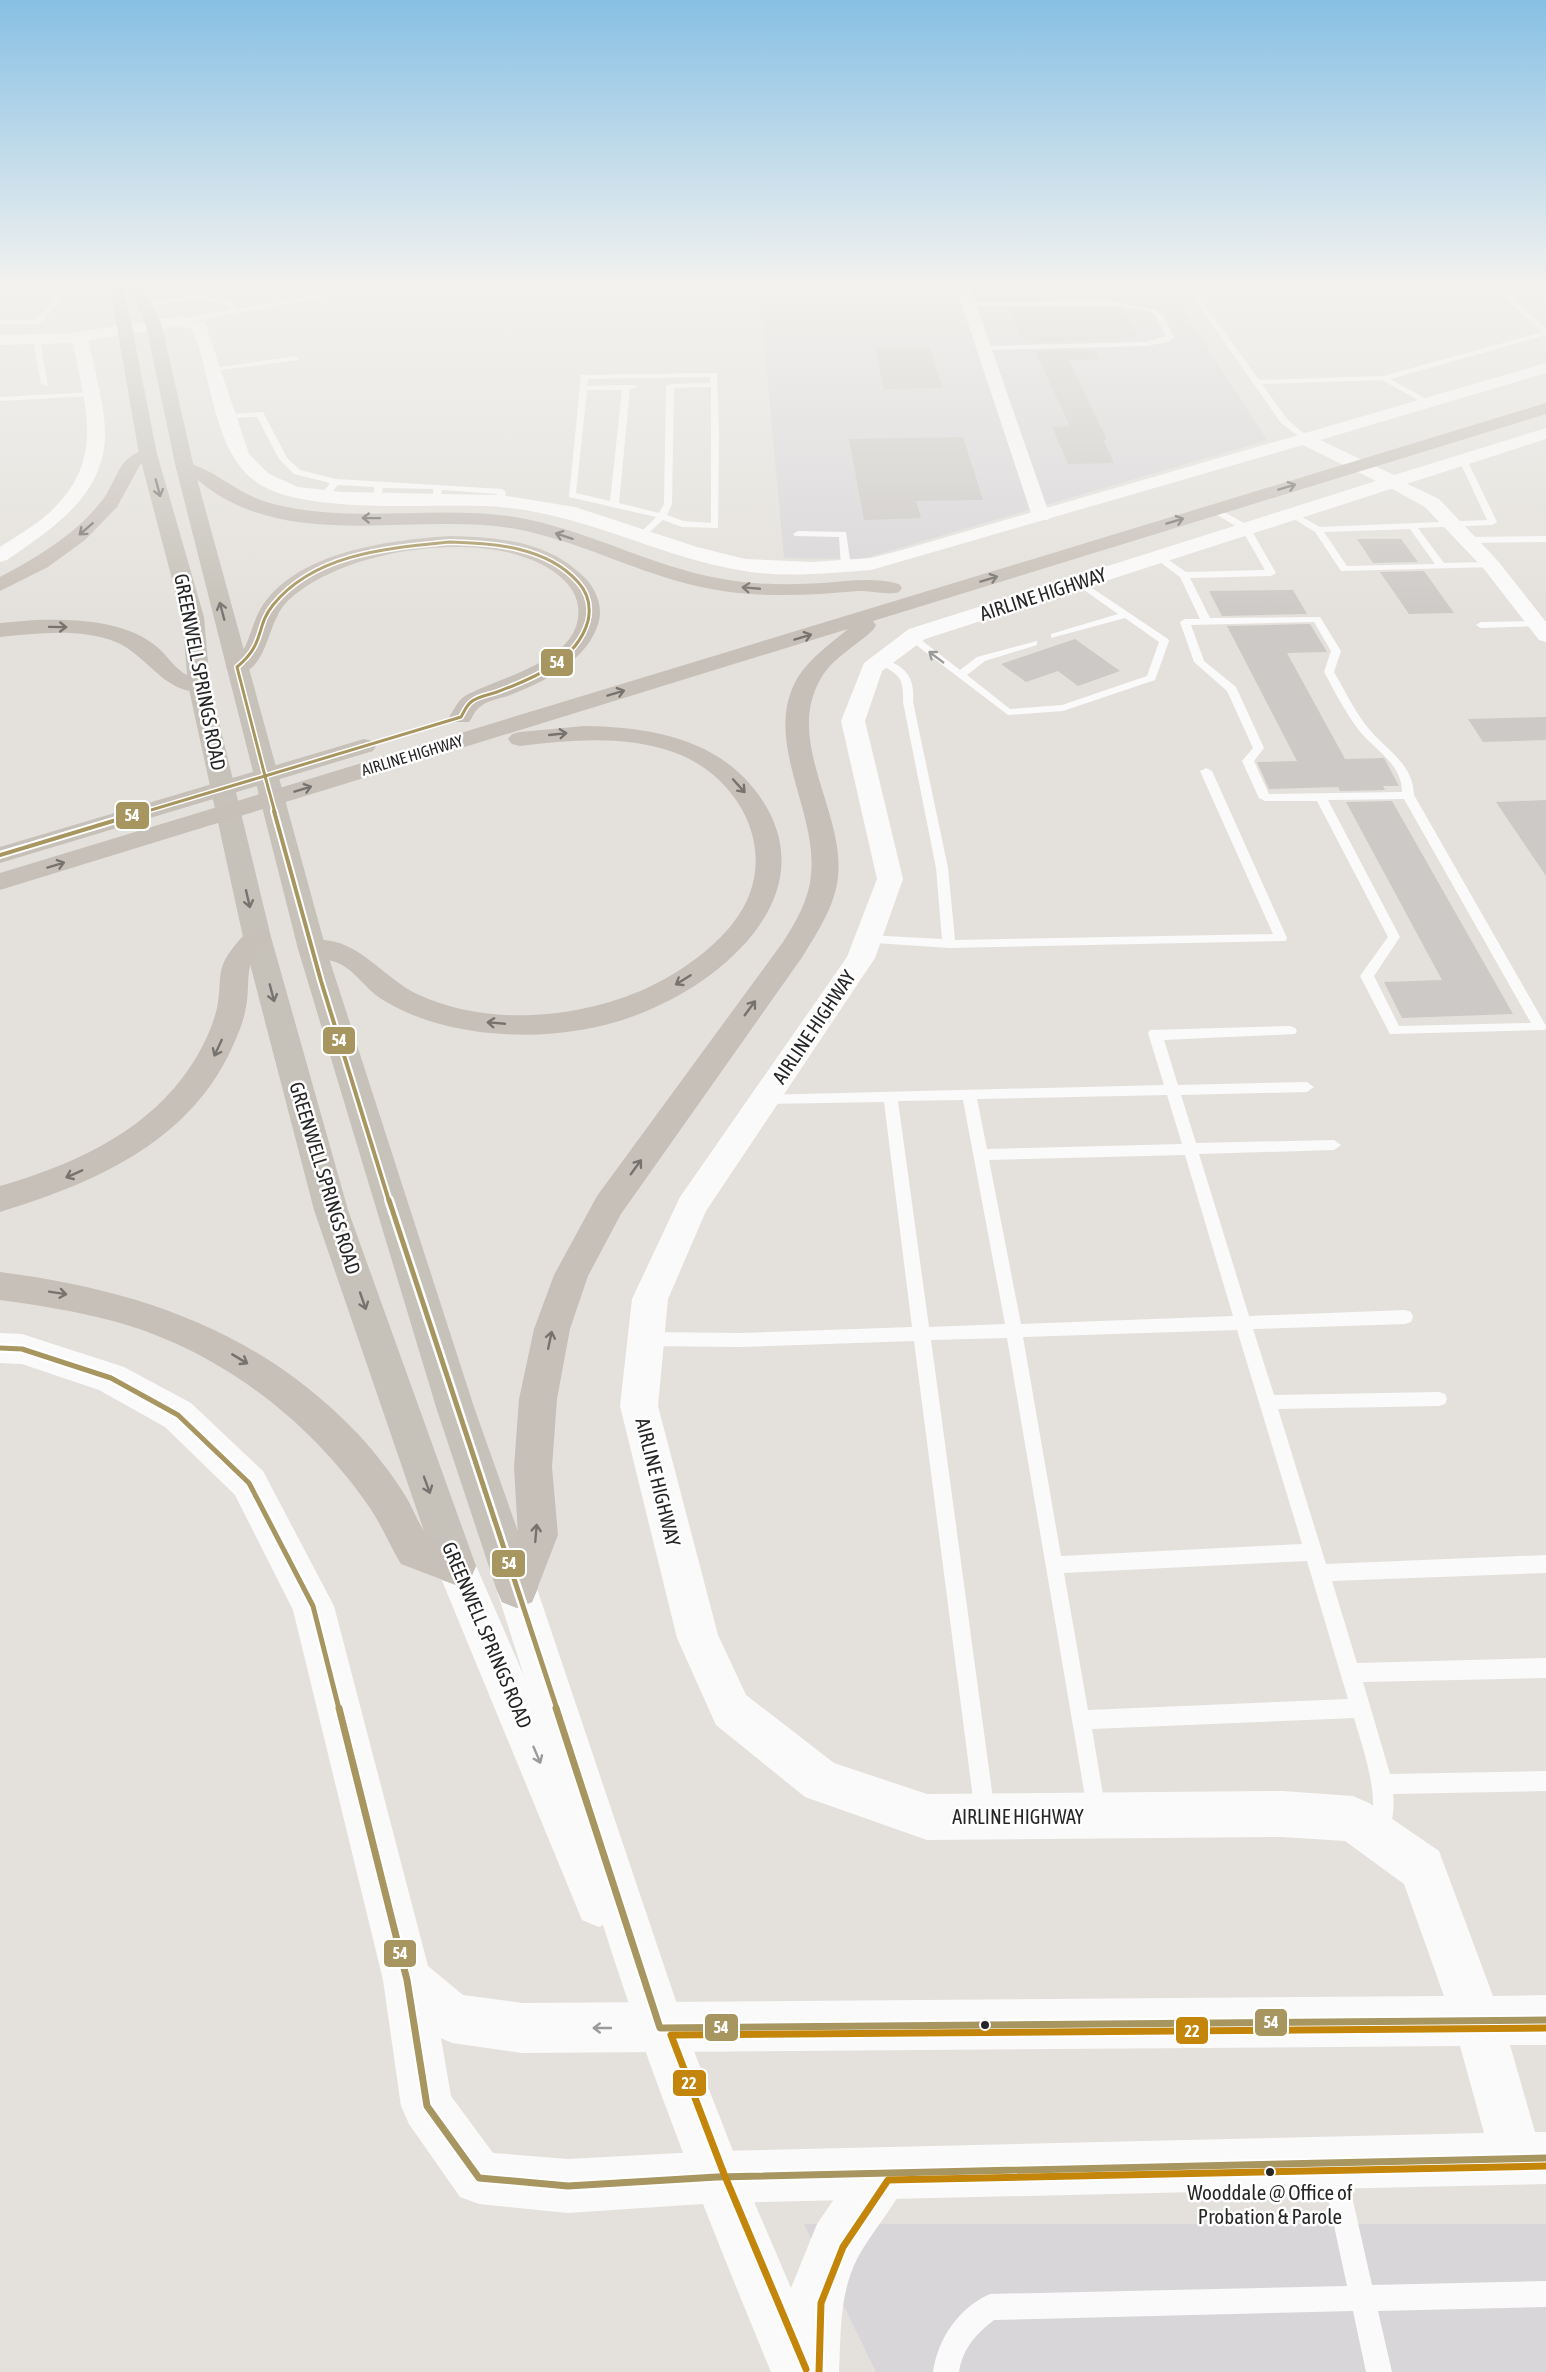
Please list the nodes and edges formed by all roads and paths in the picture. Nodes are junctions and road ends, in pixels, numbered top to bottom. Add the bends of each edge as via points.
1 (20, 398) edge
2 (92, 398) edge
3 (137, 398) edge
4 (170, 398) edge
5 (222, 398) edge
6 (582, 398) edge
7 (625, 398) edge
8 (670, 398) edge
9 (714, 398) edge
10 (1002, 398) edge
11 (1267, 398) edge
12 (1417, 398) edge
13 (1444, 398) edge
14 (0, 399) edge
15 (1426, 403) junction
16 (1546, 408) edge
17 (1473, 411) dead end
18 (228, 416) junction
19 (1546, 434) edge
20 (1388, 438) dead end
21 (1305, 439) junction
22 (148, 454) junction
23 (1346, 460) junction
24 (1463, 460) junction
25 (185, 468) junction
26 (1393, 482) junction
27 (330, 489) junction
28 (614, 505) junction
29 (1214, 509) junction
30 (662, 516) junction
31 (1041, 516) junction
32 (1304, 522) junction
33 (1413, 527) junction
34 (1246, 528) junction
35 (1460, 533) junction
36 (798, 534) dead end
37 (643, 535) junction
38 (1546, 539) edge
39 (0, 556) edge
40 (1171, 565) junction
41 (1491, 565) junction
42 (846, 566) junction
43 (1442, 567) junction
44 (1080, 582) junction
45 (0, 585) edge
46 (892, 588) junction
47 (812, 611) dead end
48 (875, 615) junction
49 (1125, 615) junction
50 (1207, 622) junction
51 (1481, 625) dead end
52 (0, 630) edge
53 (1541, 630) edge
54 (1055, 636) dead end
55 (912, 638) junction
56 (1034, 643) dead end
57 (881, 661) junction
58 (237, 667) junction
59 (961, 675) junction
60 (199, 685) junction
61 (551, 689) dead end
62 (470, 726) junction
63 (1206, 771) dead end
64 (1408, 795) junction
65 (1321, 797) junction
66 (1, 854) edge
67 (0, 882) edge
68 (257, 937) junction
69 (866, 939) junction
70 (949, 944) junction
71 (312, 949) junction
72 (1290, 1031) dead end
73 (1307, 1087) dead end
74 (1172, 1088) junction
75 (969, 1094) junction
76 (890, 1096) junction
77 (765, 1099) junction
78 (1334, 1145) dead end
79 (1191, 1149) junction
80 (981, 1155) junction
81 (0, 1198) edge
82 (0, 1286) edge
83 (1405, 1317) dead end
84 (1244, 1321) junction
85 (1014, 1331) junction
86 (922, 1334) junction
87 (646, 1339) junction
88 (0, 1348) edge
89 (1439, 1399) dead end
90 (1268, 1402) junction
91 (1314, 1552) junction
92 (1546, 1564) edge
93 (1054, 1565) junction
94 (456, 1566) junction
95 (1320, 1572) junction
96 (517, 1588) junction
97 (1546, 1668) edge
98 (1350, 1673) junction
99 (1360, 1708) junction
100 (1082, 1720) junction
101 (1546, 1781) edge
102 (1381, 1784) junction
103 (1096, 1816) junction
104 (986, 1817) junction
105 (1378, 1837) junction
106 (407, 1980) junction
107 (1546, 2020) edge
108 (1478, 2022) junction
109 (660, 2028) junction
110 (1531, 2158) edge
111 (1332, 2163) junction
112 (884, 2173) junction
113 (717, 2176) junction
114 (1546, 2294) edge
115 (1363, 2300) junction
116 (799, 2372) edge
117 (811, 2372) edge
118 (946, 2372) edge
119 (1379, 2372) edge

1 - 14 lane
2 - 39 street via 97,431 93,465 78,493 56,518
3 - 22 main road, GREENWELL SPRINGS ROAD
4 - 25 main road, GREENWELL SPRINGS ROAD
5 - 18 street
6 - 28 lane via 572,495
7 - 28 lane
8 - 30 lane via 668,504
9 - 30 lane via 715,526 682,524
10 - 31 street
11 - 21 lane via 1284,422
12 - 15 lane
13 - 15 street
15 - 21 street
16 - 23 highway, AIRLINE HIGHWAY
17 - 23 highway via 1463,424
18 - 27 lane via 260,414 283,459 297,472
18 - 27 street via 240,456 262,478 294,492
19 - 24 street, AIRLINE HIGHWAY
20 - 23 highway, AIRLINE HIGHWAY
21 - 23 street
21 - 31 street
22 -> 45 highway via 132,462 122,488 94,522 59,550
22 -> 60 main road, GREENWELL SPRINGS ROAD via 193,617
23 - 26 street
29 -> 23 highway, AIRLINE HIGHWAY
23 - 46 highway, AIRLINE HIGHWAY
24 - 26 street, AIRLINE HIGHWAY
24 - 35 lane via 1493,522
46 -> 25 highway via 874,582 799,590 731,586 681,576 524,525 283,512 242,500 217,487 202,471
58 -> 25 main road, GREENWELL SPRINGS ROAD
26 - 32 street, AIRLINE HIGHWAY
26 - 35 street via 1432,503
27 - 37 street via 437,493 500,501 575,513
28 - 30 lane
29 - 34 lane
48 -> 29 highway, AIRLINE HIGHWAY
30 - 37 lane
31 - 42 street via 909,555
32 - 33 lane
32 - 34 street, AIRLINE HIGHWAY
32 - 43 lane via 1344,569
33 - 35 lane
33 - 43 lane
34 - 40 street, AIRLINE HIGHWAY
34 - 40 lane via 1271,573
35 - 38 lane
35 - 41 street
36 - 42 lane via 843,534
37 - 42 street via 745,565
40 - 44 street, AIRLINE HIGHWAY
40 - 50 lane
41 - 43 lane
41 - 53 street
44 - 49 lane
44 - 55 street, AIRLINE HIGHWAY
46 - 47 highway, AIRLINE HIGHWAY
62 -> 48 highway, AIRLINE HIGHWAY
96 -> 48 highway via 538,1535 535,1431 560,1302 609,1205 793,949 814,910 822,891 825,857 797,724 800,698 822,660
49 - 54 lane
49 - 59 lane via 1164,641 1151,678 1063,708 1008,712
50 - 64 lane via 1317,619 1336,651 1329,672 1361,727 1394,758 1410,785
50 - 65 lane via 1185,622 1187,633 1199,662 1232,688 1258,748 1248,761 1265,798
51 - 53 lane
52 -> 60 highway via 56,627 107,633 150,651 174,679
55 - 57 street, AIRLINE HIGHWAY
59 -> 55 lane
56 - 59 lane via 981,658
57 - 69 street, AIRLINE HIGHWAY via 872,668 853,721 890,879
57 - 70 lane via 899,670 909,684 908,702 942,868
58 - 62 highway via 255,650 266,616 279,599 301,580 350,557 410,544 471,542 527,552 561,567 583,588 590,607 590,617 579,640 536,674 470,703
58 - 71 main road, GREENWELL SPRINGS ROAD
60 -> 68 main road, GREENWELL SPRINGS ROAD
61 - 62 highway, AIRLINE HIGHWAY
62 - 66 highway, AIRLINE HIGHWAY
67 -> 62 highway, AIRLINE HIGHWAY
62 -> 71 highway via 510,740 570,732 638,736 688,750 720,767 750,798 766,831 770,850 766,884 745,926 700,970 650,998 594,1017 539,1024 476,1021 422,1007 391,992 350,956
63 - 70 lane via 1281,938
64 - 65 lane
64 - 65 lane via 1540,1027 1395,1031 1367,976 1394,937
68 -> 81 highway via 236,962 237,982 220,1043 196,1084 177,1106 128,1144 82,1170 30,1191
68 -> 94 main road, GREENWELL SPRINGS ROAD via 331,1210
69 - 70 lane
69 - 77 street, AIRLINE HIGHWAY via 861,958
71 - 96 main road, GREENWELL SPRINGS ROAD via 455,1407
72 - 74 lane via 1156,1035
73 - 74 lane
74 - 75 lane
74 - 79 lane
75 - 76 lane
75 - 80 lane
76 - 77 lane
76 - 86 lane
77 - 87 street, AIRLINE HIGHWAY via 692,1206 650,1299
78 - 79 lane
79 - 80 lane
79 - 84 lane
80 - 85 lane
82 -> 94 highway via 115,1305 180,1328 240,1358 291,1394 345,1447 384,1496 415,1551
83 - 84 lane
84 - 85 lane
84 - 90 lane
85 - 86 lane
85 - 93 lane
86 - 87 lane
86 - 104 lane
87 - 104 street, AIRLINE HIGHWAY via 639,1406 698,1638 731,1710 821,1781 927,1817
88 - 106 street via 22,1349 111,1378 178,1415 249,1483 313,1606
89 - 90 lane
90 - 91 lane
91 - 93 lane
91 - 95 lane
92 - 95 lane
93 - 100 lane
94 -> 109 street, GREENWELL SPRINGS ROAD via 634,1983
95 - 98 lane
96 - 109 street, GREENWELL SPRINGS ROAD
97 - 98 lane
98 - 99 lane
99 - 100 lane
99 - 102 lane
100 - 103 lane
101 - 102 lane
102 - 105 lane via 1384,1804
103 - 104 street, AIRLINE HIGHWAY
103 - 105 street, AIRLINE HIGHWAY via 1282,1814 1341,1818 1353,1819
105 - 108 street, AIRLINE HIGHWAY via 1422,1868
109 -> 106 street via 522,2028 452,2018
106 - 113 street via 427,2106 478,2178 568,2186
107 - 108 street
108 - 109 street
108 - 110 street, AIRLINE HIGHWAY
109 - 113 street, GREENWELL SPRINGS ROAD
110 - 111 street
111 - 112 street
111 - 115 lane
112 - 113 street
112 - 117 street via 836,2243 814,2301
113 - 116 street, GREENWELL SPRINGS ROAD
114 - 115 lane
115 - 118 lane via 990,2307 961,2331
115 - 119 lane

